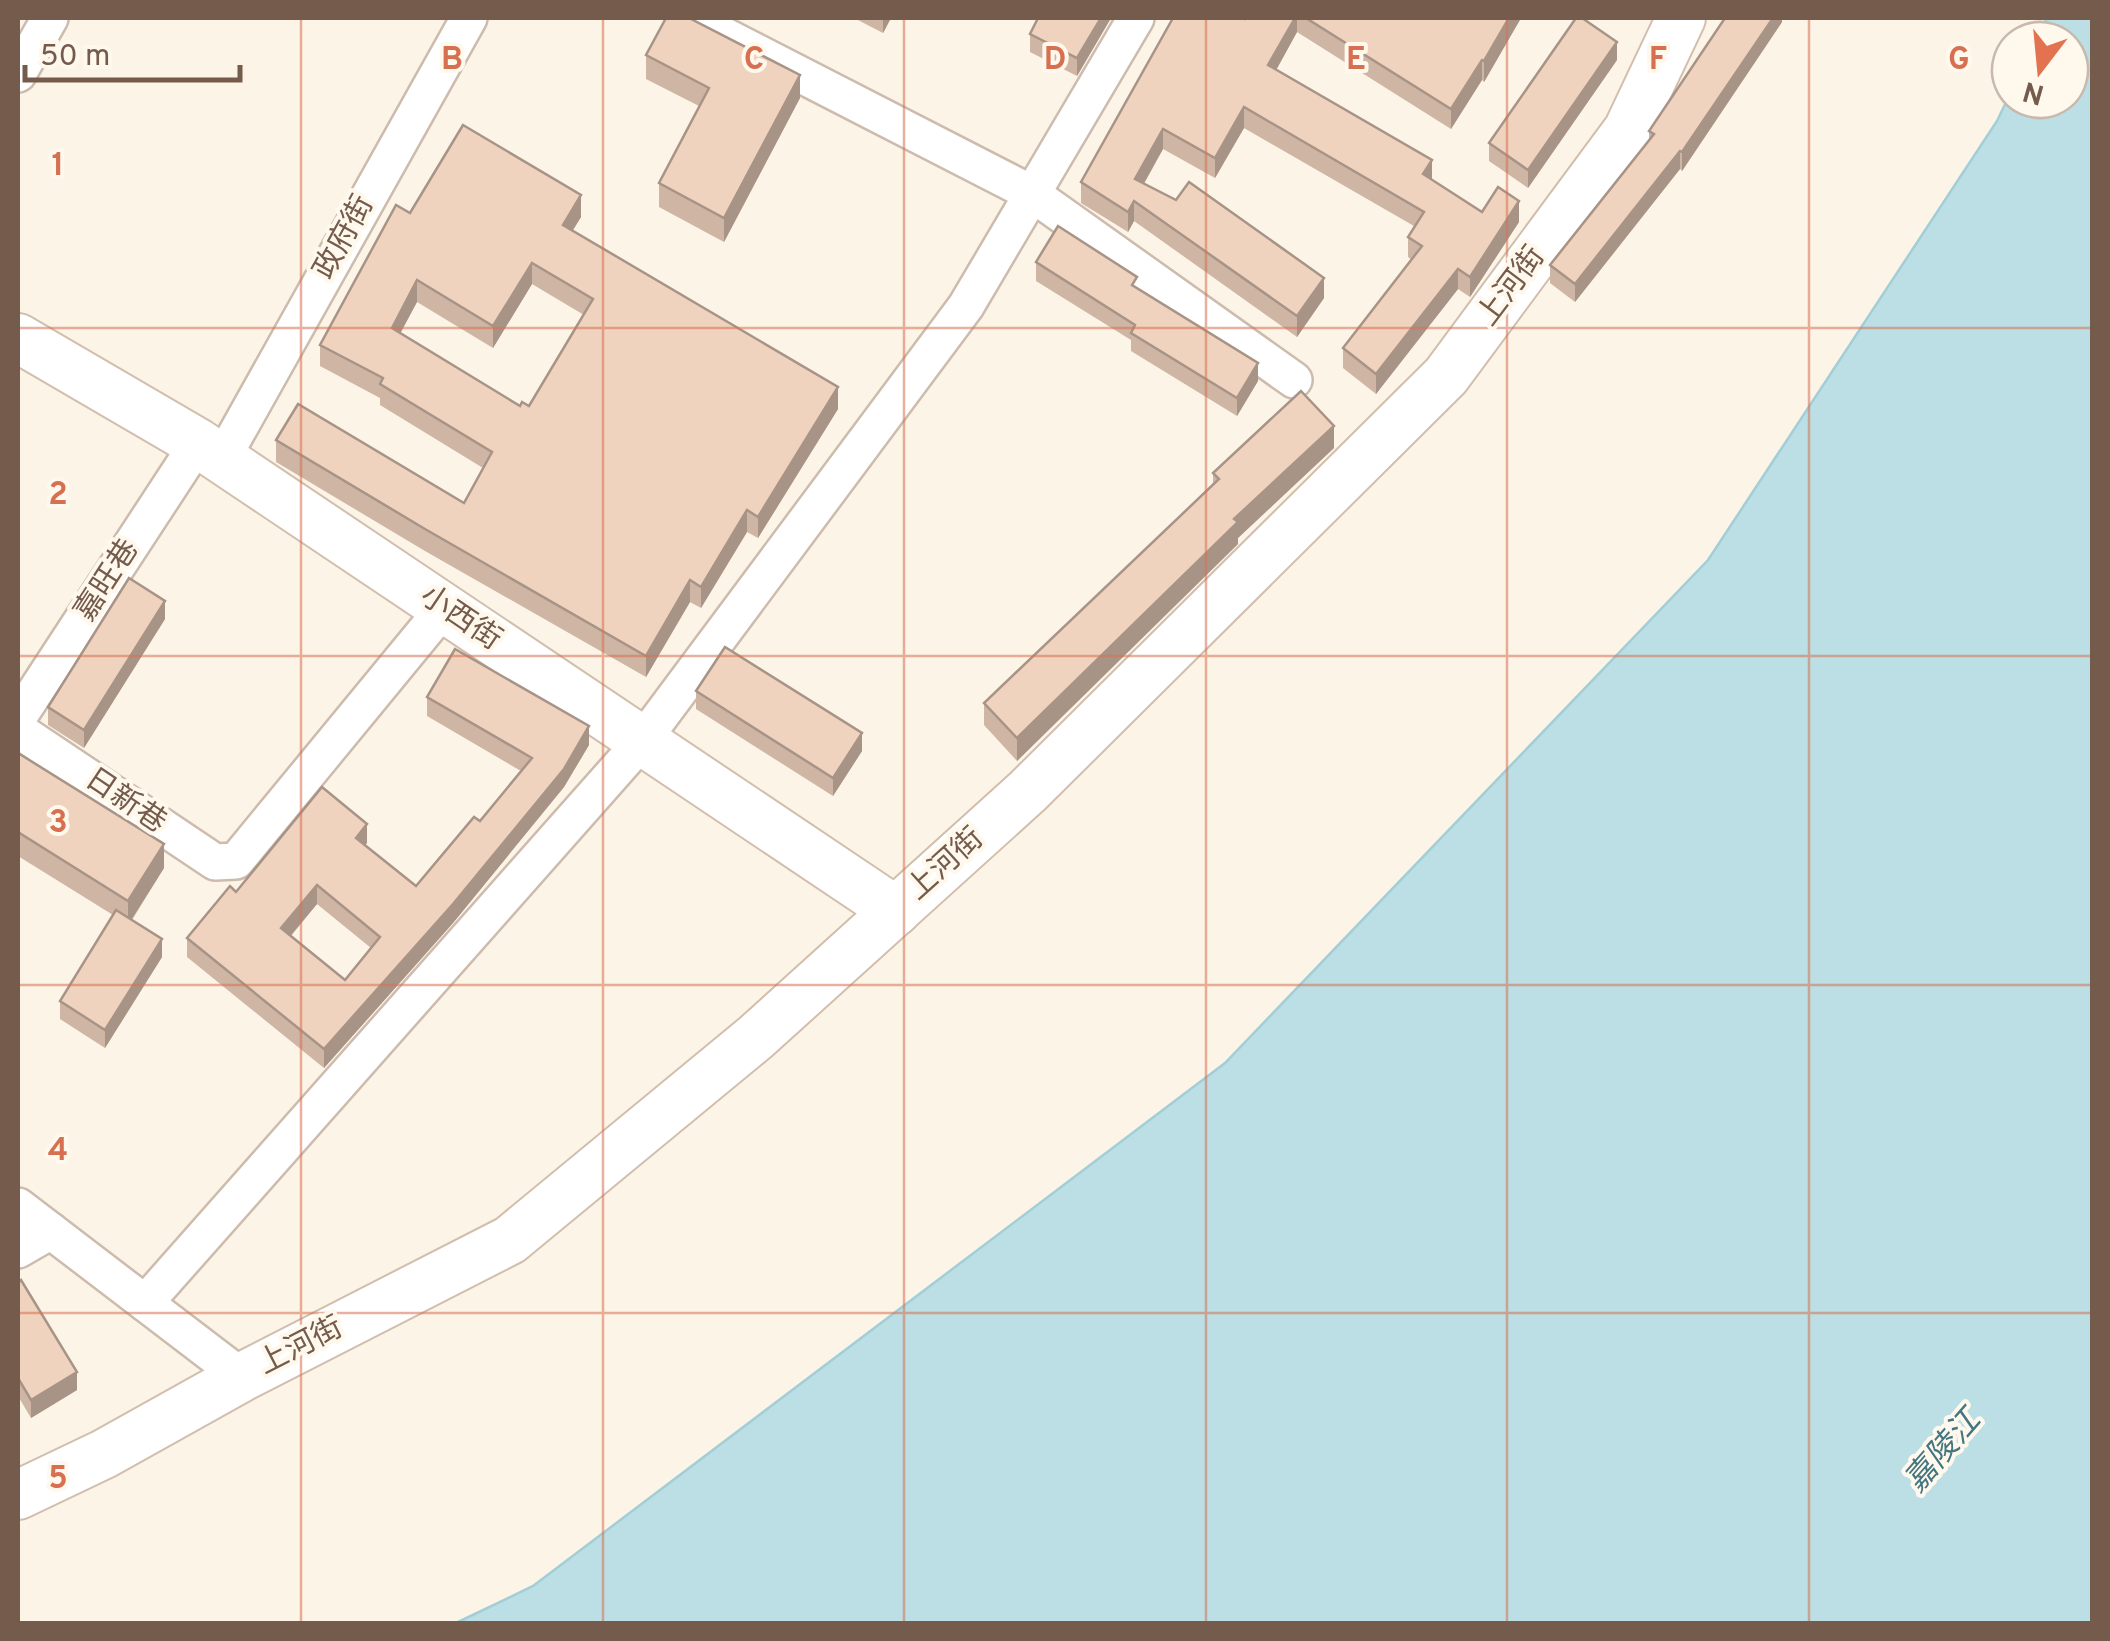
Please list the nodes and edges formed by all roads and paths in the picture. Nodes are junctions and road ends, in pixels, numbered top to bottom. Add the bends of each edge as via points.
1 (50, 18) edge
2 (469, 18) edge
3 (690, 18) edge
4 (1136, 18) edge
5 (1682, 18) edge
6 (18, 74) edge
7 (1031, 192) junction
8 (18, 338) edge
9 (1294, 380) dead end
10 (210, 451) junction
11 (444, 608) junction
12 (18, 718) edge
13 (18, 730) edge
14 (642, 741) junction
15 (896, 910) junction
16 (18, 1206) edge
17 (51, 1231) junction
18 (18, 1250) edge
19 (145, 1303) junction
20 (242, 1377) junction
21 (18, 1495) edge

1 - 6 street
2 - 10 street, 政府街
3 - 7 street
4 - 7 street
5 - 15 street, 上河街 via 1628,130 1446,376 1028,791
7 - 9 street
7 - 14 street via 966,306
8 - 10 street, 小西街
10 - 11 street, 小西街
10 - 12 street, 嘉旺巷
11 - 13 street, 日新巷 via 236,861 214,862
11 - 14 street, 小西街
14 - 15 street, 小西街
14 - 19 street
15 - 20 street, 上河街 via 756,1037 510,1240
16 - 17 street
17 - 18 street
17 - 19 street
19 - 20 street
20 - 21 street, 上河街

